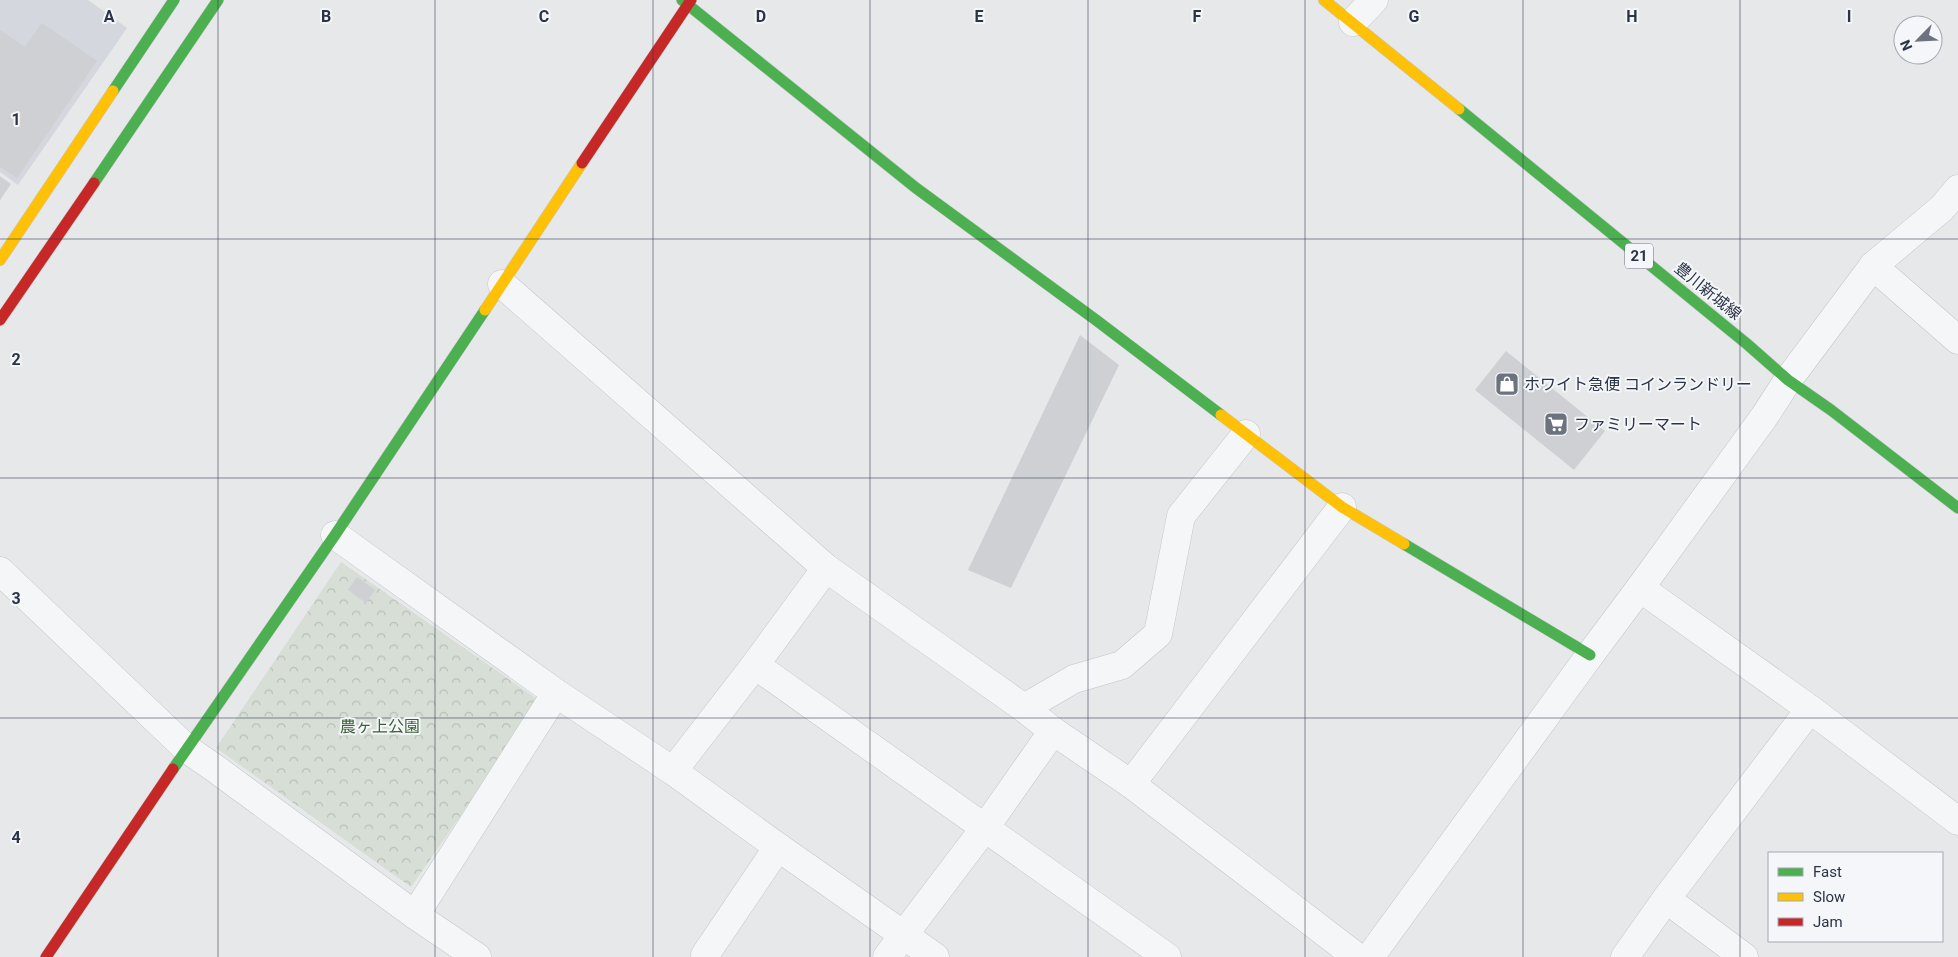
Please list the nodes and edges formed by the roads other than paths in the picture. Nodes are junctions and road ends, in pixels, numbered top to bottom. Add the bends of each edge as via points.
1 (174, 0) edge
2 (218, 0) edge
3 (1324, 0) edge
4 (1374, 0) edge
5 (687, 1) edge
6 (1353, 22) junction
7 (1958, 189) edge
8 (0, 260) edge
9 (1873, 266) junction
10 (502, 284) junction
11 (0, 320) edge
12 (1958, 340) edge
13 (1788, 380) junction
14 (1246, 434) junction
15 (1342, 507) junction
16 (1958, 508) edge
17 (335, 535) junction
18 (826, 568) junction
19 (0, 571) edge
20 (1640, 588) junction
21 (1590, 654) junction
22 (755, 665) junction
23 (556, 693) junction
24 (1024, 708) junction
25 (1810, 709) junction
26 (1053, 731) junction
27 (187, 749) junction
28 (673, 771) junction
29 (1131, 784) junction
30 (1958, 821) edge
31 (984, 828) junction
32 (778, 847) junction
33 (1666, 899) junction
34 (415, 915) junction
35 (903, 934) junction
36 (706, 956) edge
37 (46, 957) edge
38 (477, 957) edge
39 (887, 957) edge
40 (935, 957) edge
41 (1167, 957) edge
42 (1357, 957) edge
43 (1370, 957) edge
44 (1625, 957) edge
45 (1744, 957) edge

1 - 8 street
2 - 11 street
3 - 6 street, 豊川新城線 / 21
4 - 6 street
5 - 10 street
5 - 14 street via 916,188
6 - 13 street, 豊川新城線 / 21
7 - 9 street via 1942,208
9 - 12 street
9 - 13 street
10 - 17 street
10 - 18 street
13 - 16 street, 豊川新城線 / 21
13 - 20 street
14 - 15 street
14 - 24 street via 1181,516 1158,634 1122,665 1074,679
15 - 21 street
15 - 29 street
17 - 23 street
17 - 27 street
18 - 22 street
18 - 24 street
19 - 27 street
20 - 21 street
20 - 25 street
21 - 43 street
22 - 28 street
22 - 31 street
23 - 28 street
23 - 34 street
24 - 26 street
25 - 30 street
25 - 33 street
26 - 29 street
26 - 31 street
27 - 34 street
27 - 37 street
28 - 32 street
29 - 42 street
31 - 35 street
31 - 41 street
32 - 35 street
32 - 36 street
33 - 44 street
33 - 45 street
34 - 38 street
35 - 39 street
35 - 40 street

